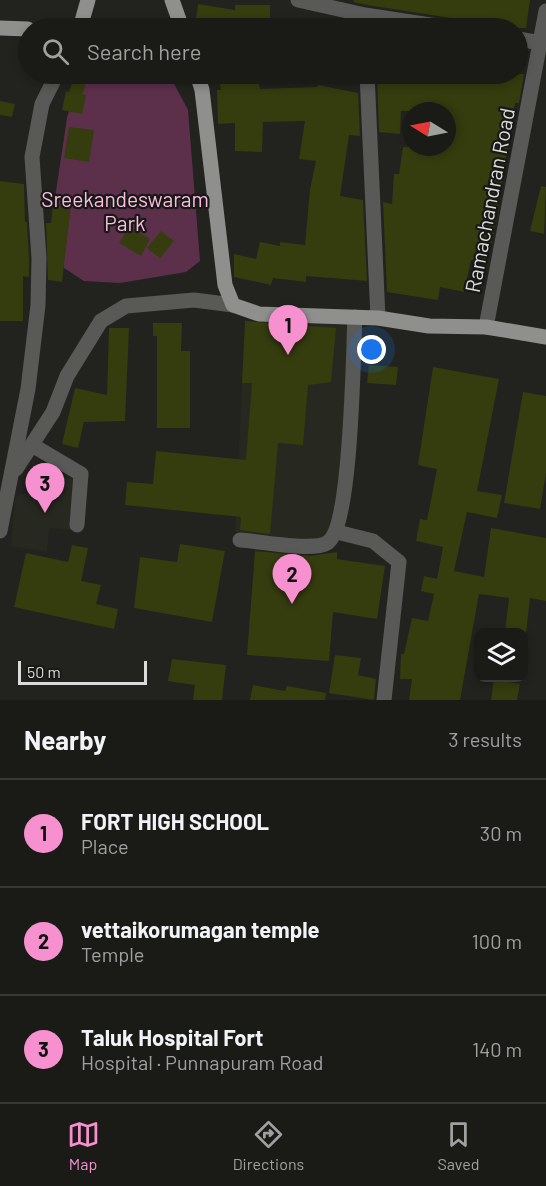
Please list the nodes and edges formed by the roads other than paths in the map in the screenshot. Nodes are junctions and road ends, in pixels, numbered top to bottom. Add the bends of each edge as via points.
1 (88, 0) edge
2 (172, 0) edge
3 (298, 0) edge
4 (546, 10) edge
5 (83, 18) edge
6 (178, 18) edge
7 (353, 18) edge
8 (0, 28) edge
9 (18, 29) edge
10 (528, 41) edge
11 (541, 43) junction
12 (52, 84) edge
13 (196, 84) edge
14 (200, 84) edge
15 (367, 84) edge
16 (202, 90) junction
17 (530, 100) junction
18 (546, 102) edge
19 (233, 305) junction
20 (355, 317) junction
21 (378, 318) junction
22 (486, 327) junction
23 (546, 337) edge
24 (32, 445) junction
25 (5, 480) edge
26 (77, 525) dead end
27 (0, 531) edge
28 (337, 532) junction
29 (240, 540) dead end
30 (384, 700) edge

1 - 5 main road
2 - 6 main road
3 - 7 street
4 - 11 street, Ramachandran Road
8 - 9 main road
10 - 11 street
11 - 17 street, Ramachandran Road
12 - 25 street via 42,104 32,157 38,305 28,389
13 - 16 main road
14 - 16 main road
15 - 21 street
16 - 19 main road via 225,285
17 - 18 street
17 - 22 street, Ramachandran Road
19 - 20 main road via 259,314
19 - 24 street via 194,300 126,306 101,321 82,348 53,412
20 - 21 main road
20 - 28 street via 345,496
21 - 22 main road via 429,326
22 - 23 main road
24 - 25 street
24 - 26 street via 81,474
25 - 27 street
28 - 29 street via 326,543 310,546
28 - 30 street via 373,541 399,562

